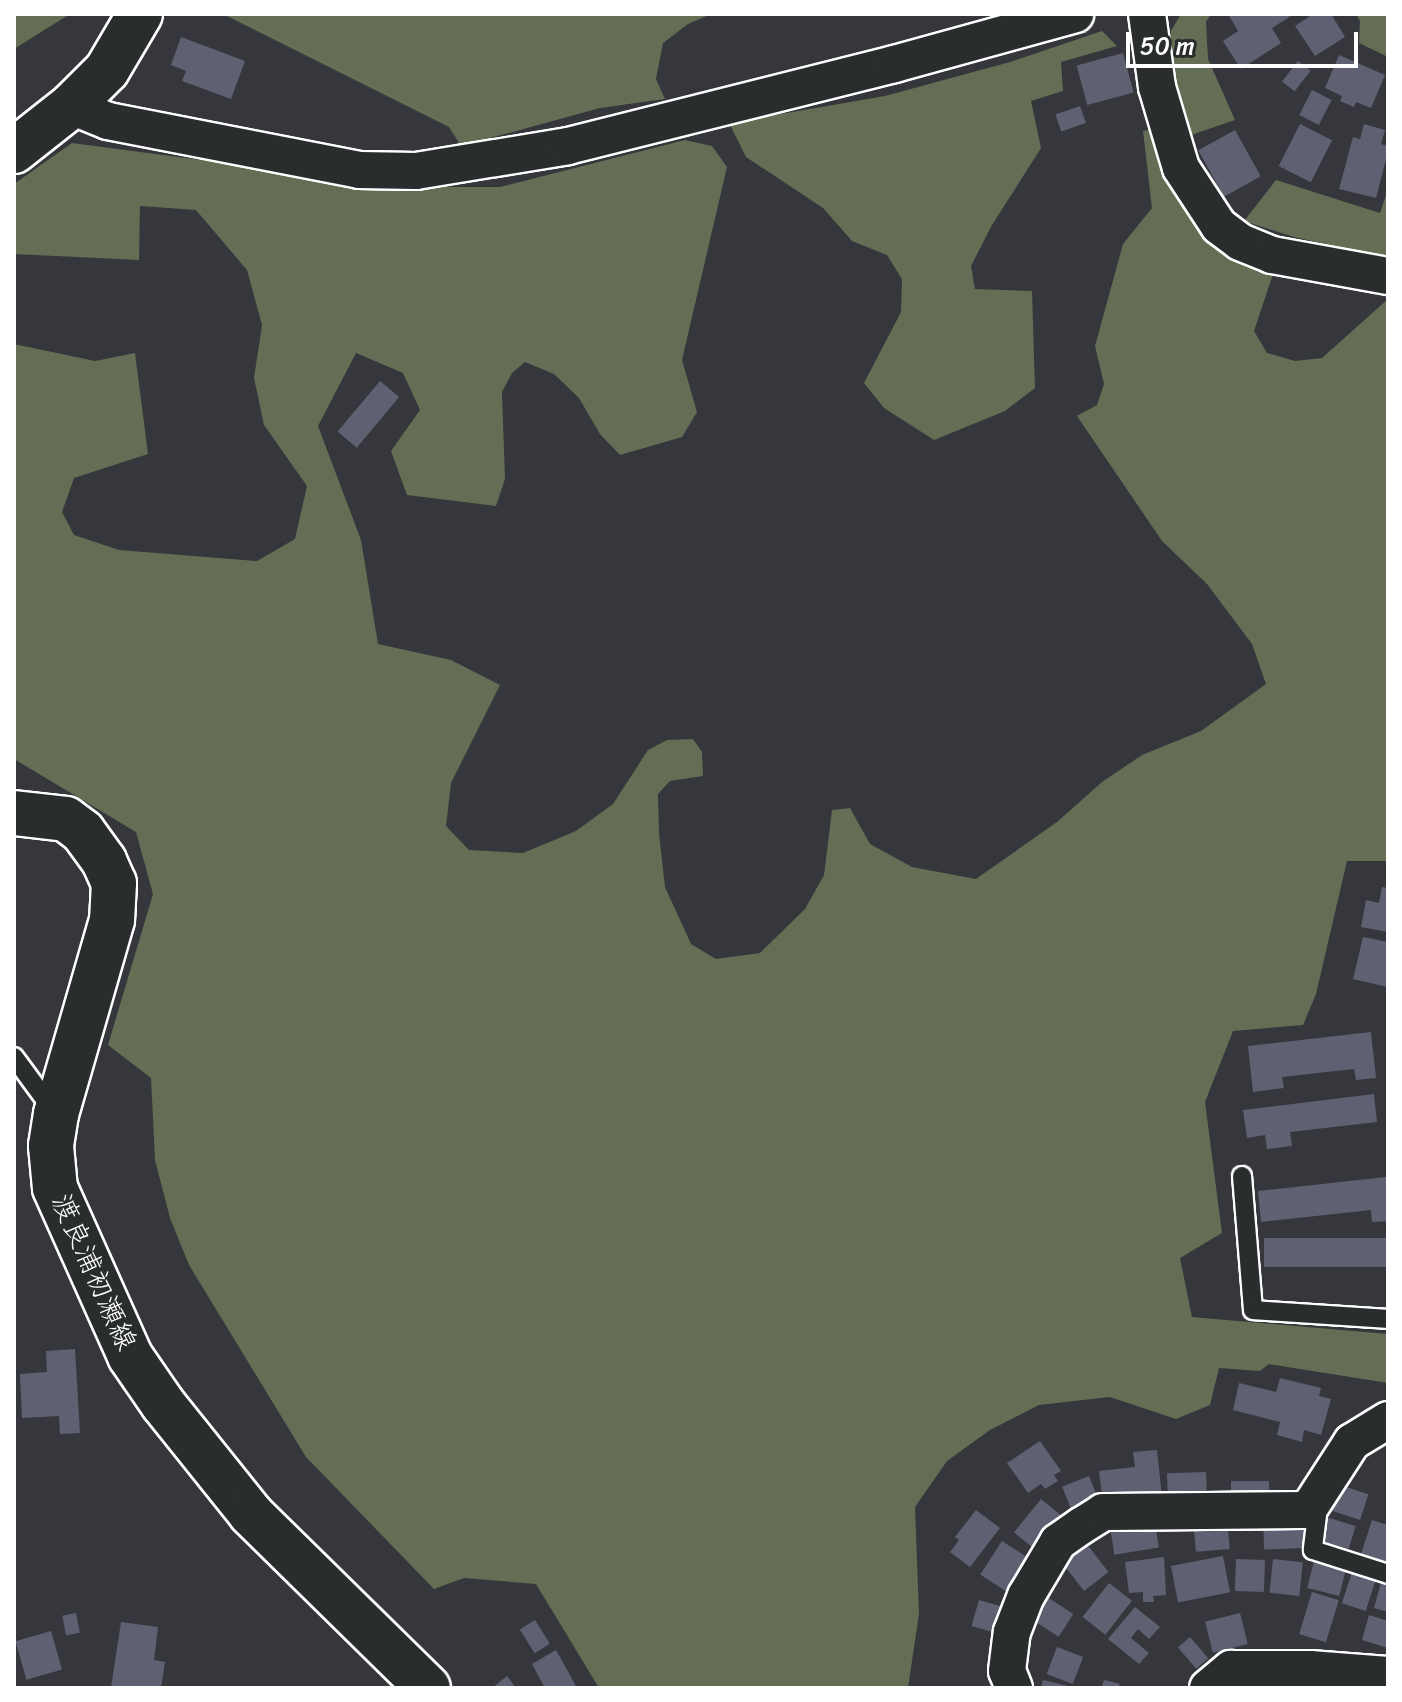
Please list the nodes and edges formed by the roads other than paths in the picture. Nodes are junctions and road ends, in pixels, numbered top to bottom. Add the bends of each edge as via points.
1 (140, 14) edge
2 (1075, 14) edge
3 (1147, 14) edge
4 (71, 106) junction
5 (14, 151) edge
6 (1388, 276) edge
7 (14, 813) edge
8 (14, 1057) edge
9 (56, 1114) junction
10 (1242, 1176) dead end
11 (1388, 1319) edge
12 (1388, 1420) edge
13 (1308, 1510) junction
14 (1388, 1574) edge
15 (1388, 1675) edge
16 (428, 1688) edge
17 (1014, 1688) edge
18 (1208, 1688) edge

1 - 4 main road via 107,70
2 - 4 street via 568,146 416,171 359,170 108,121
3 - 6 street via 1157,87 1181,168 1219,226 1272,255
4 - 5 main road
7 - 9 main road, 渡良浦初瀬線 via 66,819 83,832 114,883 112,920
8 - 9 lane
9 - 16 main road, 渡良浦初瀬線 via 51,1146 55,1188 130,1356 251,1514
10 - 11 lane via 1253,1310
12 - 13 street via 1352,1442
13 - 14 lane via 1317,1515 1313,1550
13 - 17 street via 1103,1512 1058,1542 1026,1596 1012,1632 1007,1671
15 - 18 street via 1231,1669

